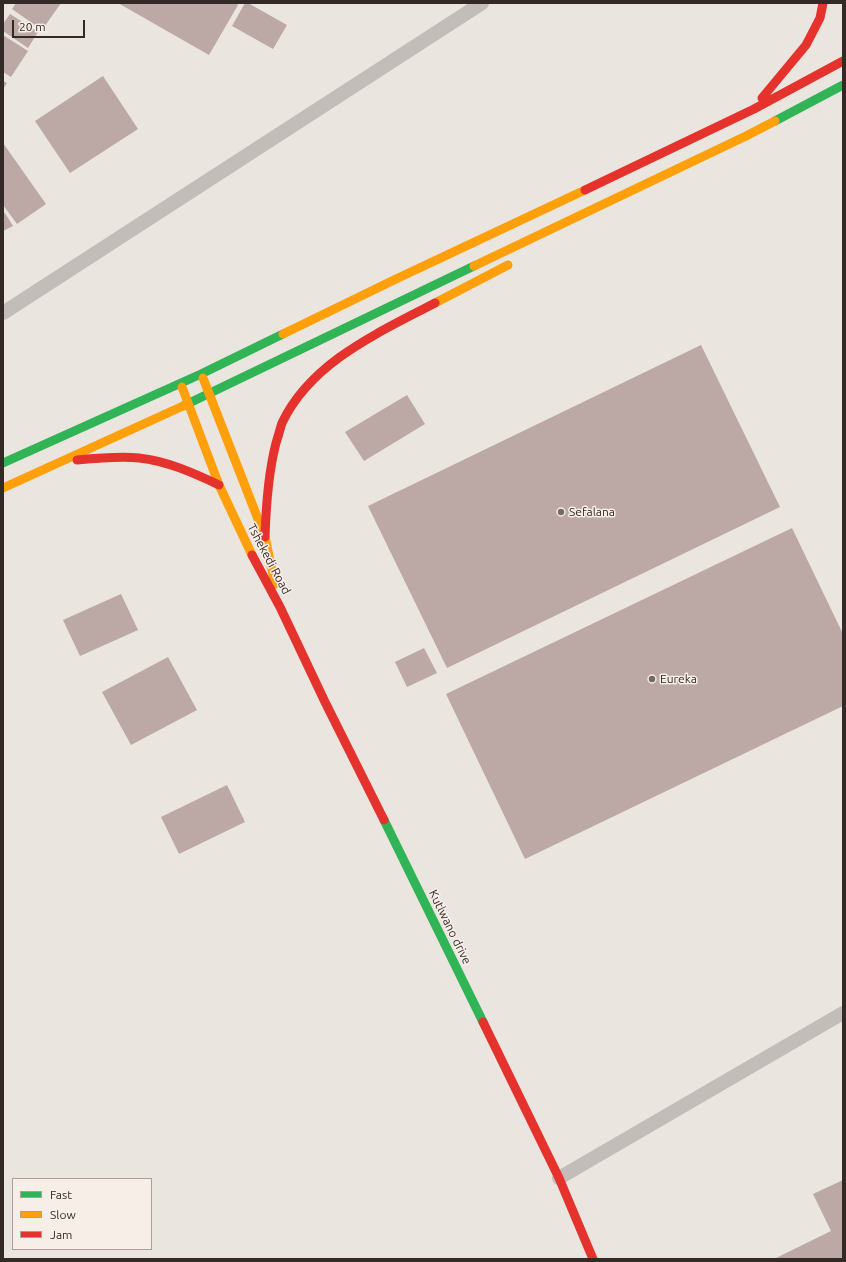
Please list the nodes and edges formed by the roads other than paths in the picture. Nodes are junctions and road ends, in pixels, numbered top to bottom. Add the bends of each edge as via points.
1 (482, 3) edge
2 (823, 3) edge
3 (463, 8) edge
4 (843, 61) edge
5 (843, 85) edge
6 (754, 108) junction
7 (554, 227) junction
8 (543, 244) dead end
9 (513, 262) dead end
10 (3, 313) edge
11 (201, 374) junction
12 (180, 383) junction
13 (210, 394) junction
14 (188, 404) junction
15 (64, 461) junction
16 (3, 463) edge
17 (219, 485) junction
18 (3, 488) edge
19 (265, 537) junction
20 (280, 607) junction
21 (843, 1013) edge
22 (559, 1178) junction
23 (593, 1259) edge

1 - 3 lane
2 - 6 main road via 820,18 806,45
3 - 10 lane
4 - 6 main road
5 - 7 main road via 746,136
6 - 11 main road
7 - 8 main road
7 - 13 main road
9 - 19 main road via 372,337 330,363 311,380 297,397 282,424 272,458 266,497
11 - 12 main road
11 - 13 main road, Tshekedi Road
12 - 14 main road, Tshekedi Road
12 - 16 main road
13 - 14 main road
13 - 19 main road, Tshekedi Road
14 - 15 main road
14 - 17 main road, Tshekedi Road
15 - 17 main road via 140,458 184,469
15 - 18 main road
17 - 20 main road, Tshekedi Road via 248,548
19 - 20 main road, Tshekedi Road
20 - 22 main road, Kutlwano drive
21 - 22 lane
22 - 23 main road, Kutlwano drive

